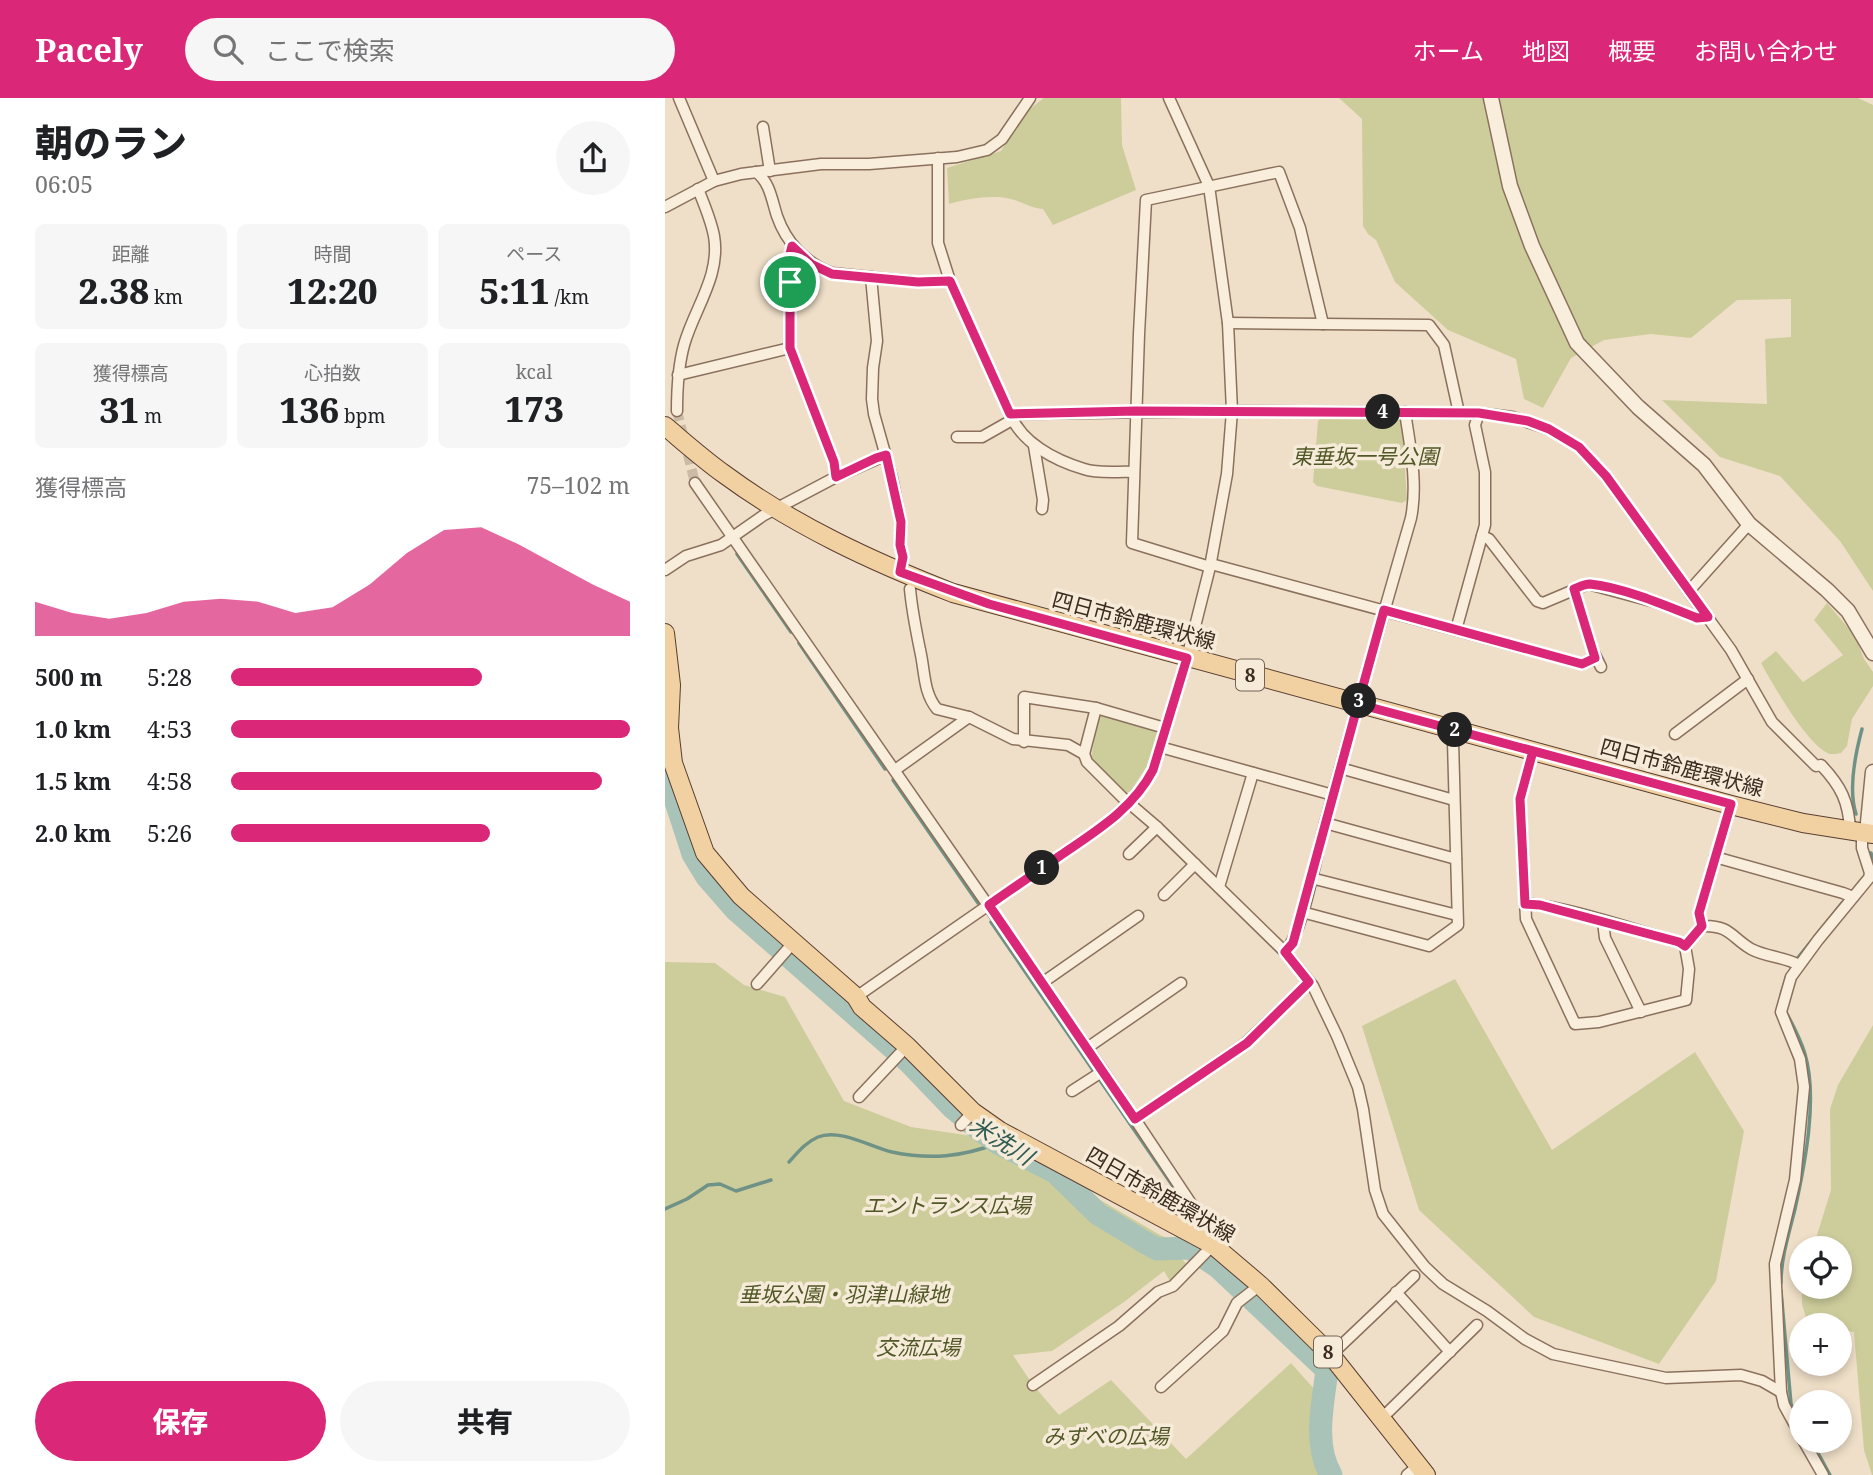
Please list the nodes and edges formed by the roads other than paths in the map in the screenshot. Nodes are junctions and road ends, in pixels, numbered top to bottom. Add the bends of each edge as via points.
1 (679, 98) edge
2 (1030, 98) edge
3 (1169, 98) edge
4 (1491, 98) edge
5 (763, 127) dead end
6 (938, 158) junction
7 (770, 171) junction
8 (756, 172) junction
9 (714, 180) junction
10 (1209, 187) junction
11 (698, 189) junction
12 (665, 207) edge
13 (792, 246) junction
14 (871, 277) junction
15 (950, 281) junction
16 (1229, 323) junction
17 (1323, 324) junction
18 (790, 348) junction
19 (678, 375) junction
20 (677, 411) tunnel mouth
21 (1136, 411) junction
22 (1233, 411) junction
23 (1405, 412) junction
24 (1459, 413) junction
25 (1479, 413) junction
26 (1011, 417) junction
27 (665, 426) edge
28 (957, 437) dead end
29 (1034, 446) junction
30 (886, 455) junction
31 (1134, 472) junction
32 (836, 477) junction
33 (695, 483) tunnel mouth
34 (778, 509) junction
35 (1042, 509) dead end
36 (1749, 524) junction
37 (1482, 536) junction
38 (734, 538) junction
39 (1211, 565) junction
40 (665, 570) edge
41 (900, 572) junction
42 (910, 589) dead end
43 (1574, 589) junction
44 (1689, 591) junction
45 (1384, 610) junction
46 (1708, 617) junction
47 (1456, 630) junction
48 (665, 633) edge
49 (1873, 653) edge
50 (666, 657) edge
51 (1187, 658) junction
52 (1748, 679) junction
53 (1358, 704) junction
54 (1096, 708) junction
55 (969, 717) junction
56 (1165, 728) junction
57 (1455, 730) junction
58 (1675, 734) dead end
59 (1024, 742) junction
60 (1160, 747) junction
61 (1533, 751) junction
62 (1084, 754) junction
63 (1340, 768) junction
64 (895, 770) junction
65 (1873, 772) edge
66 (1253, 773) junction
67 (1333, 795) junction
68 (1454, 800) junction
69 (1129, 803) junction
70 (1731, 804) junction
71 (1325, 823) junction
72 (1157, 827) junction
73 (1863, 833) edge
74 (1129, 854) dead end
75 (1715, 857) junction
76 (1456, 859) junction
77 (1195, 863) junction
78 (1311, 878) junction
79 (1219, 887) junction
80 (1164, 895) dead end
81 (1853, 897) junction
82 (1525, 904) junction
83 (989, 905) junction
84 (1302, 912) junction
85 (1457, 915) junction
86 (1138, 916) dead end
87 (1603, 922) junction
88 (1702, 926) junction
89 (1685, 946) junction
90 (790, 947) junction
91 (1285, 952) junction
92 (1796, 963) junction
93 (1309, 982) junction
94 (1042, 983) junction
95 (1181, 983) dead end
96 (757, 984) dead end
97 (856, 997) junction
98 (1641, 1012) junction
99 (906, 1047) junction
100 (1087, 1048) junction
101 (1099, 1074) junction
102 (1072, 1091) dead end
103 (859, 1097) dead end
104 (1135, 1119) junction
105 (1210, 1248) junction
106 (1414, 1276) dead end
107 (1258, 1288) junction
108 (1396, 1293) junction
109 (1477, 1325) dead end
110 (1450, 1352) junction
111 (1331, 1355) junction
112 (1033, 1385) dead end
113 (1161, 1387) dead end
114 (1781, 1392) junction
115 (1789, 1414) edge
116 (1381, 1419) junction
117 (1811, 1453) edge
118 (1417, 1472) edge
119 (1823, 1475) edge

1 - 9 street
2 - 6 street via 993,148
3 - 10 street
4 - 36 street via 1510,187 1577,343 1638,407 1704,464
5 - 7 street
6 - 7 street
6 - 15 street via 938,243
7 - 8 street
8 - 9 street
8 - 13 street via 765,180
9 - 11 street
10 - 16 street
10 - 17 street via 1279,172 1300,228
10 - 21 street via 1146,200
11 - 12 street
11 - 19 street via 714,236 714,263 684,343
13 - 14 street via 832,274
13 - 18 street
14 - 15 street
14 - 30 street via 877,341 872,399
15 - 26 street
16 - 17 street
16 - 22 street
17 - 24 street via 1429,325 1444,345
18 - 19 street
18 - 32 street
19 - 20 street
21 - 22 street
21 - 26 street
21 - 31 street
22 - 23 street
22 - 39 street
23 - 24 street
23 - 45 street via 1413,509
24 - 25 street
25 - 37 street via 1475,425 1486,491
25 - 44 street via 1528,421 1579,447 1606,476
26 - 28 street via 982,437
26 - 29 street
27 - 34 main road, 四日市鈴鹿環状線 / 8 via 724,474
29 - 31 street via 1084,469
29 - 35 street
30 - 32 street
30 - 41 street via 901,522
31 - 39 street via 1132,543
32 - 34 street
33 - 38 street
34 - 38 street
34 - 41 main road, 四日市鈴鹿環状線 / 8
36 - 44 street
36 - 49 street via 1848,611
37 - 43 street via 1537,601 1543,603
37 - 47 street
38 - 40 street
38 - 64 street
39 - 45 street
39 - 51 street
41 - 51 main road, 四日市鈴鹿環状線 / 8 via 989,604
42 - 55 street via 929,697 937,709
43 - 46 street via 1588,584 1697,618
43 - 47 street via 1598,662 1582,664
44 - 46 street
45 - 47 street
45 - 53 street
46 - 52 street
48 - 50 main road, 四日市鈴鹿環状線 / 8
50 - 90 main road, 四日市鈴鹿環状線 / 8 via 673,763 705,853 729,885
51 - 53 main road, 四日市鈴鹿環状線 / 8
51 - 56 street
52 - 58 street
52 - 73 street via 1772,722 1837,781 1850,817
53 - 57 main road, 四日市鈴鹿環状線 / 8
53 - 63 street
54 - 56 street
54 - 59 street via 1024,697
54 - 62 street
55 - 59 street
55 - 64 street
56 - 60 street
57 - 61 main road, 四日市鈴鹿環状線 / 8
57 - 68 street
59 - 62 street via 1068,745
60 - 66 street
60 - 69 street via 1145,786
61 - 70 main road, 四日市鈴鹿環状線 / 8
61 - 82 street via 1520,799
62 - 69 street
63 - 67 street
63 - 68 street
64 - 83 street
65 - 73 street
66 - 67 street
66 - 79 street
67 - 71 street
68 - 76 street
69 - 72 street
69 - 83 street
70 - 73 main road, 四日市鈴鹿環状線 / 8
70 - 75 street
71 - 76 street
71 - 78 street
72 - 74 street
72 - 77 street
73 - 81 street via 1862,848 1870,873
75 - 81 street
75 - 88 street via 1699,913
76 - 85 street
77 - 79 street
77 - 80 street
78 - 84 street
78 - 85 street
79 - 91 street
81 - 92 street
82 - 87 street
82 - 98 street via 1526,919 1575,1024
83 - 94 street
83 - 97 street
84 - 85 street via 1429,946 1458,925
84 - 91 street via 1293,943
86 - 94 street
87 - 89 street
87 - 98 street via 1605,938
88 - 89 street
88 - 92 street via 1726,928 1753,950
89 - 98 street via 1689,969 1686,1000
90 - 96 street
90 - 97 main road, 四日市鈴鹿環状線 / 8
91 - 93 street
92 - 114 street via 1781,1012 1800,1059 1804,1087 1795,1180 1775,1264
93 - 104 street via 1247,1043
93 - 114 street via 1358,1087 1383,1214 1443,1284 1553,1354 1666,1378 1741,1375
94 - 100 street
95 - 100 street
97 - 99 main road, 四日市鈴鹿環状線 / 8
99 - 103 street
99 - 105 main road, 四日市鈴鹿環状線 / 8 via 968,1117
100 - 101 street
101 - 102 street
101 - 104 street
104 - 105 street via 1212,1234
105 - 107 main road, 四日市鈴鹿環状線 / 8
105 - 112 street via 1173,1286
106 - 108 street
107 - 111 main road, 四日市鈴鹿環状線 / 8
107 - 113 street via 1237,1303 1223,1331
108 - 110 street
108 - 111 street
109 - 110 street
110 - 116 street
111 - 116 main road, 四日市鈴鹿環状線 / 8
114 - 115 street
116 - 118 main road, 四日市鈴鹿環状線 / 8
117 - 119 street

